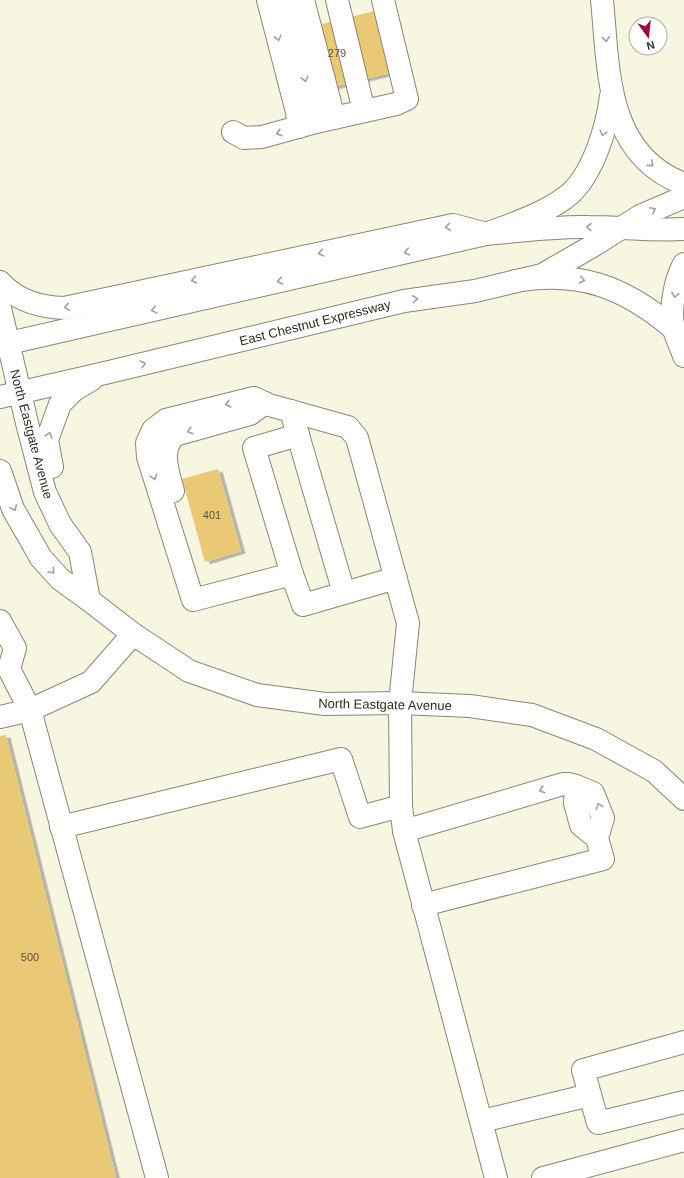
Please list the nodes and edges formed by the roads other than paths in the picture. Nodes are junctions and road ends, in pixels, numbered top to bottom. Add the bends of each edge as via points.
1 (268, 0) edge
2 (285, 0) edge
3 (303, 0) edge
4 (318, 0) edge
5 (337, 0) edge
6 (351, 0) edge
7 (370, 0) edge
8 (382, 0) edge
9 (602, 0) edge
10 (612, 95) junction
11 (348, 115) junction
12 (233, 132) dead end
13 (684, 184) edge
14 (684, 197) edge
15 (621, 228) junction
16 (684, 229) edge
17 (486, 234) junction
18 (684, 264) edge
19 (515, 281) junction
20 (0, 282) edge
21 (0, 308) edge
22 (674, 328) junction
23 (4, 344) edge
24 (684, 356) edge
25 (105, 373) junction
26 (10, 395) edge
27 (291, 411) junction
28 (298, 435) junction
29 (0, 474) edge
30 (80, 552) junction
31 (292, 574) junction
32 (396, 578) junction
33 (344, 593) junction
34 (90, 600) junction
35 (0, 621) edge
36 (133, 634) junction
37 (0, 640) edge
38 (3, 665) edge
39 (400, 703) junction
40 (30, 710) junction
41 (0, 717) edge
42 (684, 799) edge
43 (400, 806) junction
44 (61, 827) junction
45 (404, 831) junction
46 (424, 905) junction
47 (684, 1042) edge
48 (590, 1095) junction
49 (684, 1102) edge
50 (482, 1122) junction
51 (684, 1140) edge
52 (158, 1178) edge
53 (496, 1178) edge
54 (543, 1178) edge

1 -> 11 main road via 297,112
2 -> 11 main road
3 - 11 main road
4 - 11 main road
5 - 11 main road
6 - 11 main road
7 - 11 main road
8 - 11 main road via 407,99
9 -> 10 main road
10 -> 13 main road via 622,126 639,152 662,173
10 -> 17 main road via 597,151 571,193 538,213
11 -> 12 main road via 262,137 244,138
15 -> 14 main road, East Chestnut Expressway via 640,216
15 - 16 main road
15 -> 17 main road via 557,227
15 - 19 main road, East Chestnut Expressway via 542,274
17 -> 20 main road via 453,225 64,308 46,308 29,302 8,291
17 -> 23 main road
18 -> 22 main road via 674,296
19 -> 22 main road via 551,277 588,281 641,303
25 -> 19 main road, East Chestnut Expressway via 404,301 475,291
21 - 23 main road, North Eastgate Avenue
22 - 24 main road
23 - 26 main road, North Eastgate Avenue
25 - 26 main road, East Chestnut Expressway
30 -> 25 main road via 71,518 54,478 47,440 60,404 74,390
26 - 30 main road, North Eastgate Avenue via 27,423 45,492 60,524
27 - 28 main road
27 -> 31 main road via 254,398 166,420 153,430 147,443 148,457 192,600
27 - 32 main road via 348,427 356,438
28 - 31 main road via 254,448
28 - 33 main road
29 -> 34 main road, North Eastgate Avenue via 13,509 41,558 60,579
30 - 34 main road, North Eastgate Avenue
31 - 33 main road via 303,605
32 - 33 main road
32 - 39 main road via 408,623
34 - 36 main road, North Eastgate Avenue
35 - 38 main road via 15,648
36 - 39 main road, North Eastgate Avenue via 189,671 257,695 325,704
36 - 40 main road via 91,682
37 - 38 main road via 5,649
38 - 40 main road
39 - 42 main road, North Eastgate Avenue via 470,706 532,715 596,739 654,771
39 - 43 main road
40 - 41 main road
40 - 44 main road
43 - 44 main road via 360,817 341,759
43 - 45 main road
44 - 52 main road
45 - 46 main road
46 -> 45 main road via 603,859 597,838 581,824 574,803 576,786 568,784
46 - 50 main road
47 - 48 main road via 583,1070
48 - 49 main road via 598,1123
48 - 50 main road
50 - 53 main road
51 - 54 main road

